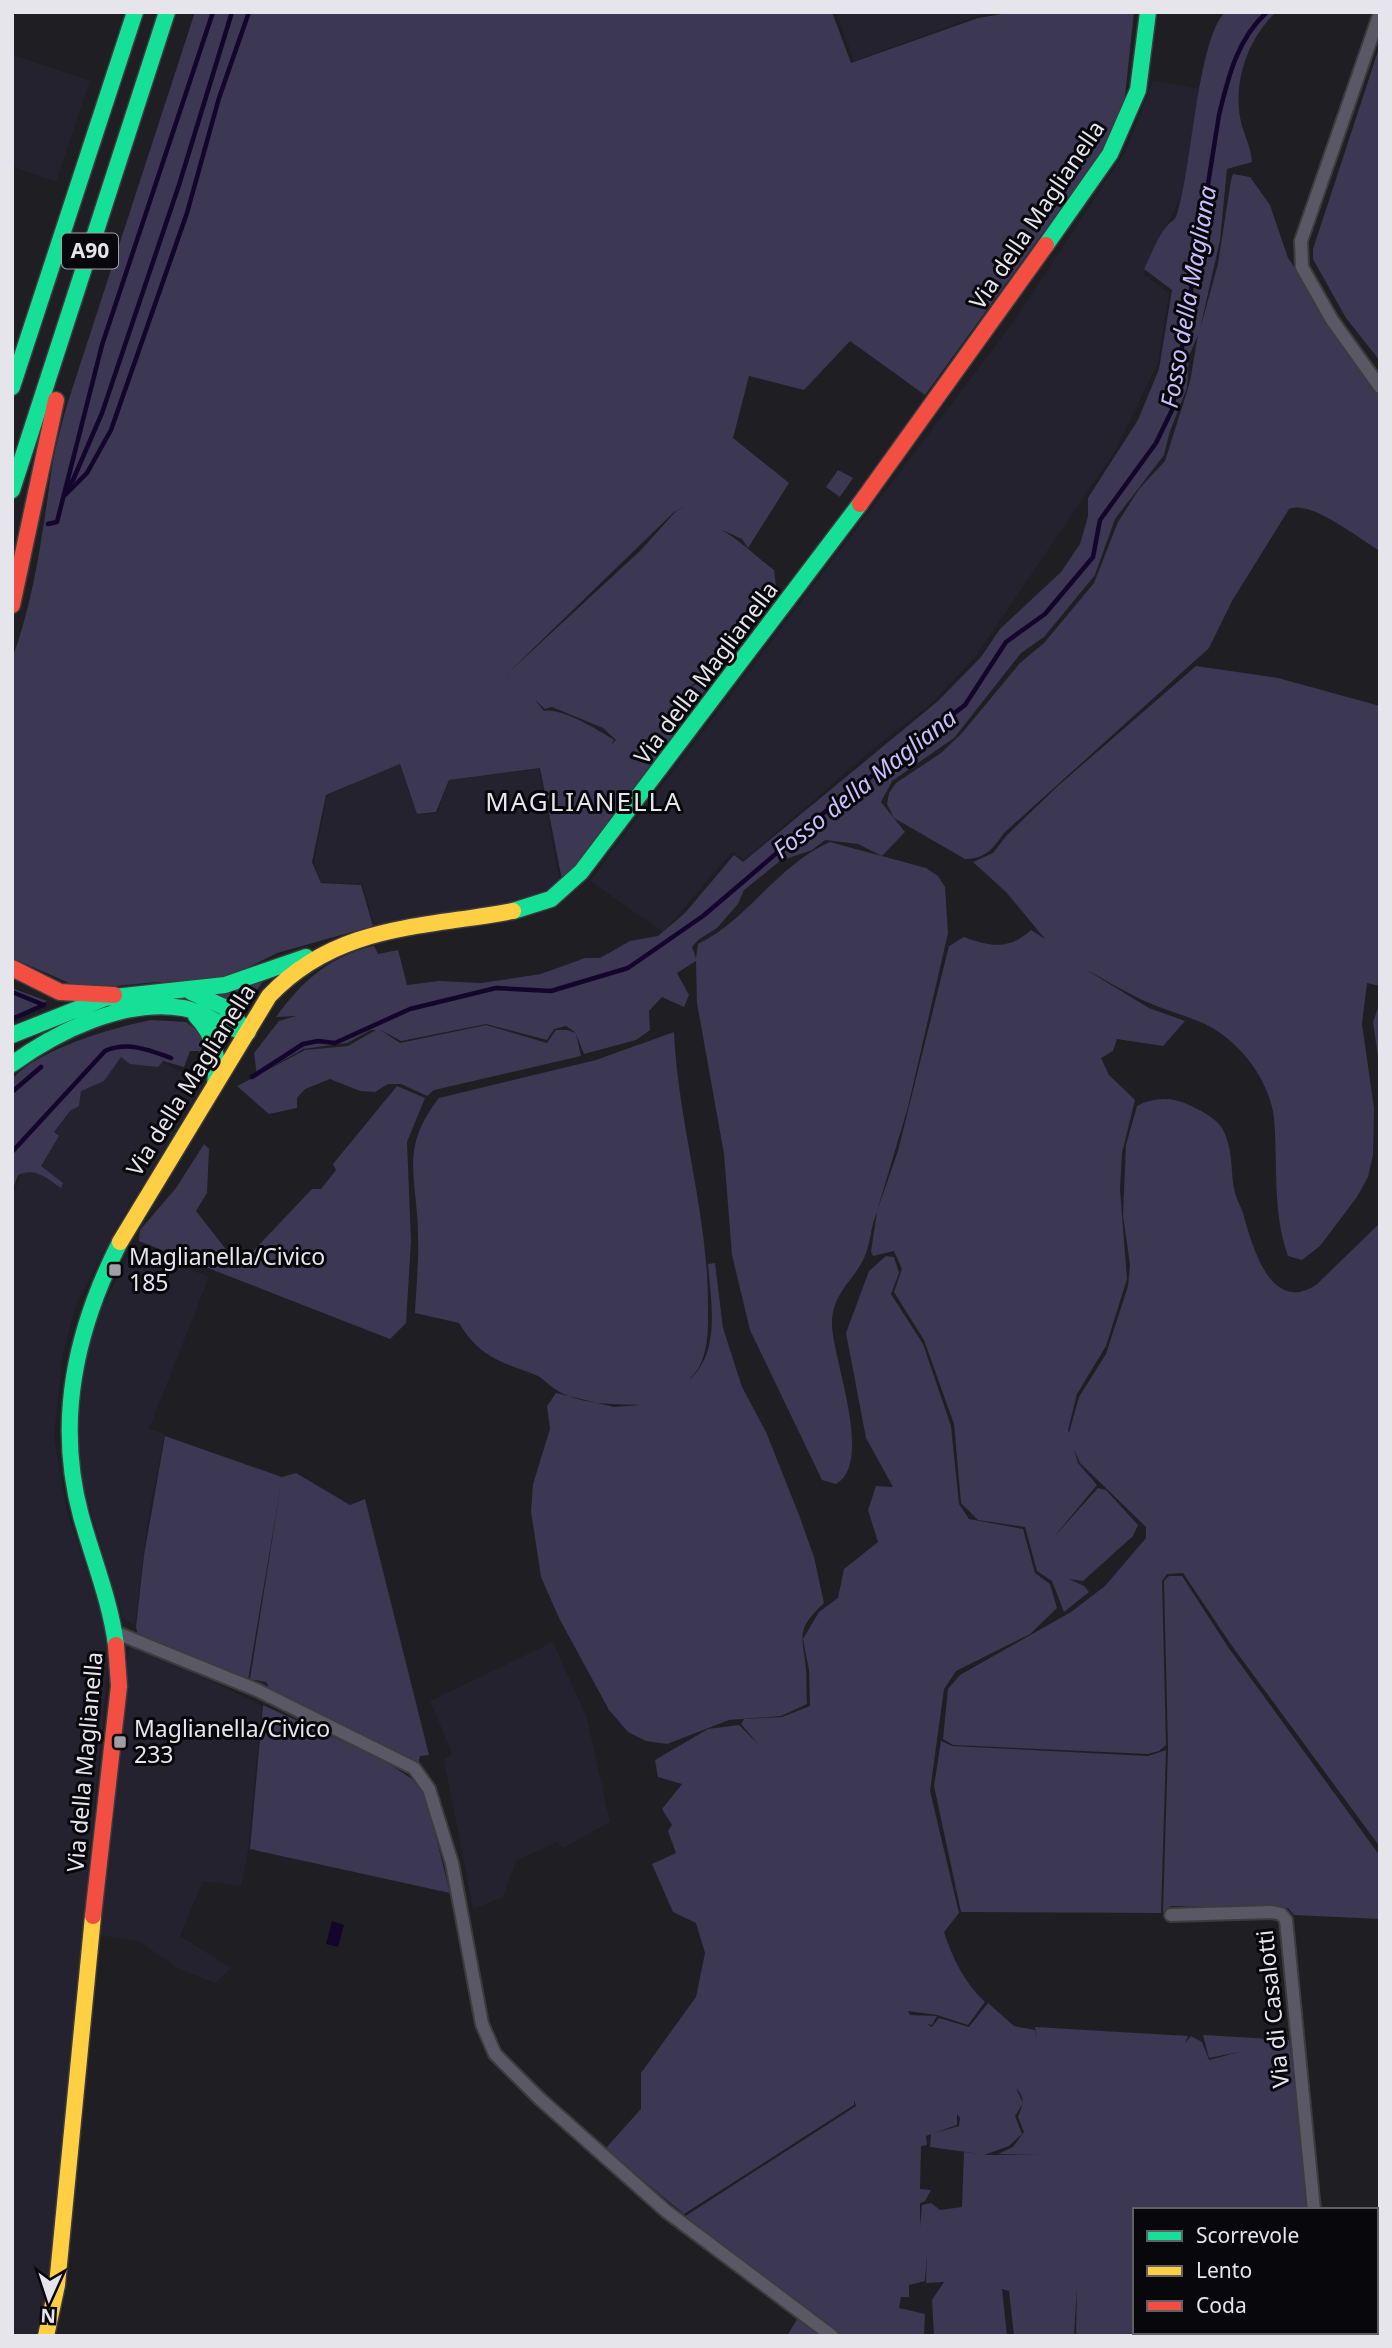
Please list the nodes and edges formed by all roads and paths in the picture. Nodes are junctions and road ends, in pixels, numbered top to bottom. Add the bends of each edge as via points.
1 (135, 12) edge
2 (167, 12) edge
3 (1148, 12) edge
4 (1380, 13) edge
5 (65, 329) junction
6 (12, 387) edge
7 (1380, 387) edge
8 (12, 490) edge
9 (12, 605) edge
10 (320, 954) junction
11 (12, 968) edge
12 (188, 991) junction
13 (114, 995) junction
14 (188, 1010) junction
15 (248, 1032) junction
16 (12, 1035) edge
17 (12, 1064) edge
18 (215, 1090) junction
19 (117, 1633) junction
20 (1171, 1914) dead end
21 (1314, 2208) edge
22 (46, 2336) edge
23 (832, 2336) edge

1 - 6 main road, A90
2 - 5 main road, A90
3 - 10 main road, Via della Maglianella via 1138,90 1110,154 794,594 569,886 551,900 523,909 376,934
4 - 7 street via 1301,241 1301,267
5 - 8 main road, A90
5 - 9 main road via 61,379
10 - 12 main road via 279,963 226,985
10 - 15 main road, Via della Maglianella via 276,986
11 - 13 main road via 60,992
12 - 13 main road
12 - 15 main road via 225,1004
13 - 16 main road
14 - 15 main road via 223,1028
14 - 17 main road via 151,1008 111,1017 42,1043
14 - 18 main road via 209,1032 216,1049
15 - 18 main road, Via della Maglianella
18 - 19 main road, Via della Maglianella via 109,1259 84,1323 74,1371 69,1434 73,1482
19 - 22 main road, Via della Maglianella via 119,1686 57,2285
19 - 23 street via 257,1690 414,1768 429,1789 452,1863 482,2024 495,2054 666,2211
20 - 21 street, Via di Casalotti via 1272,1912 1286,1920

